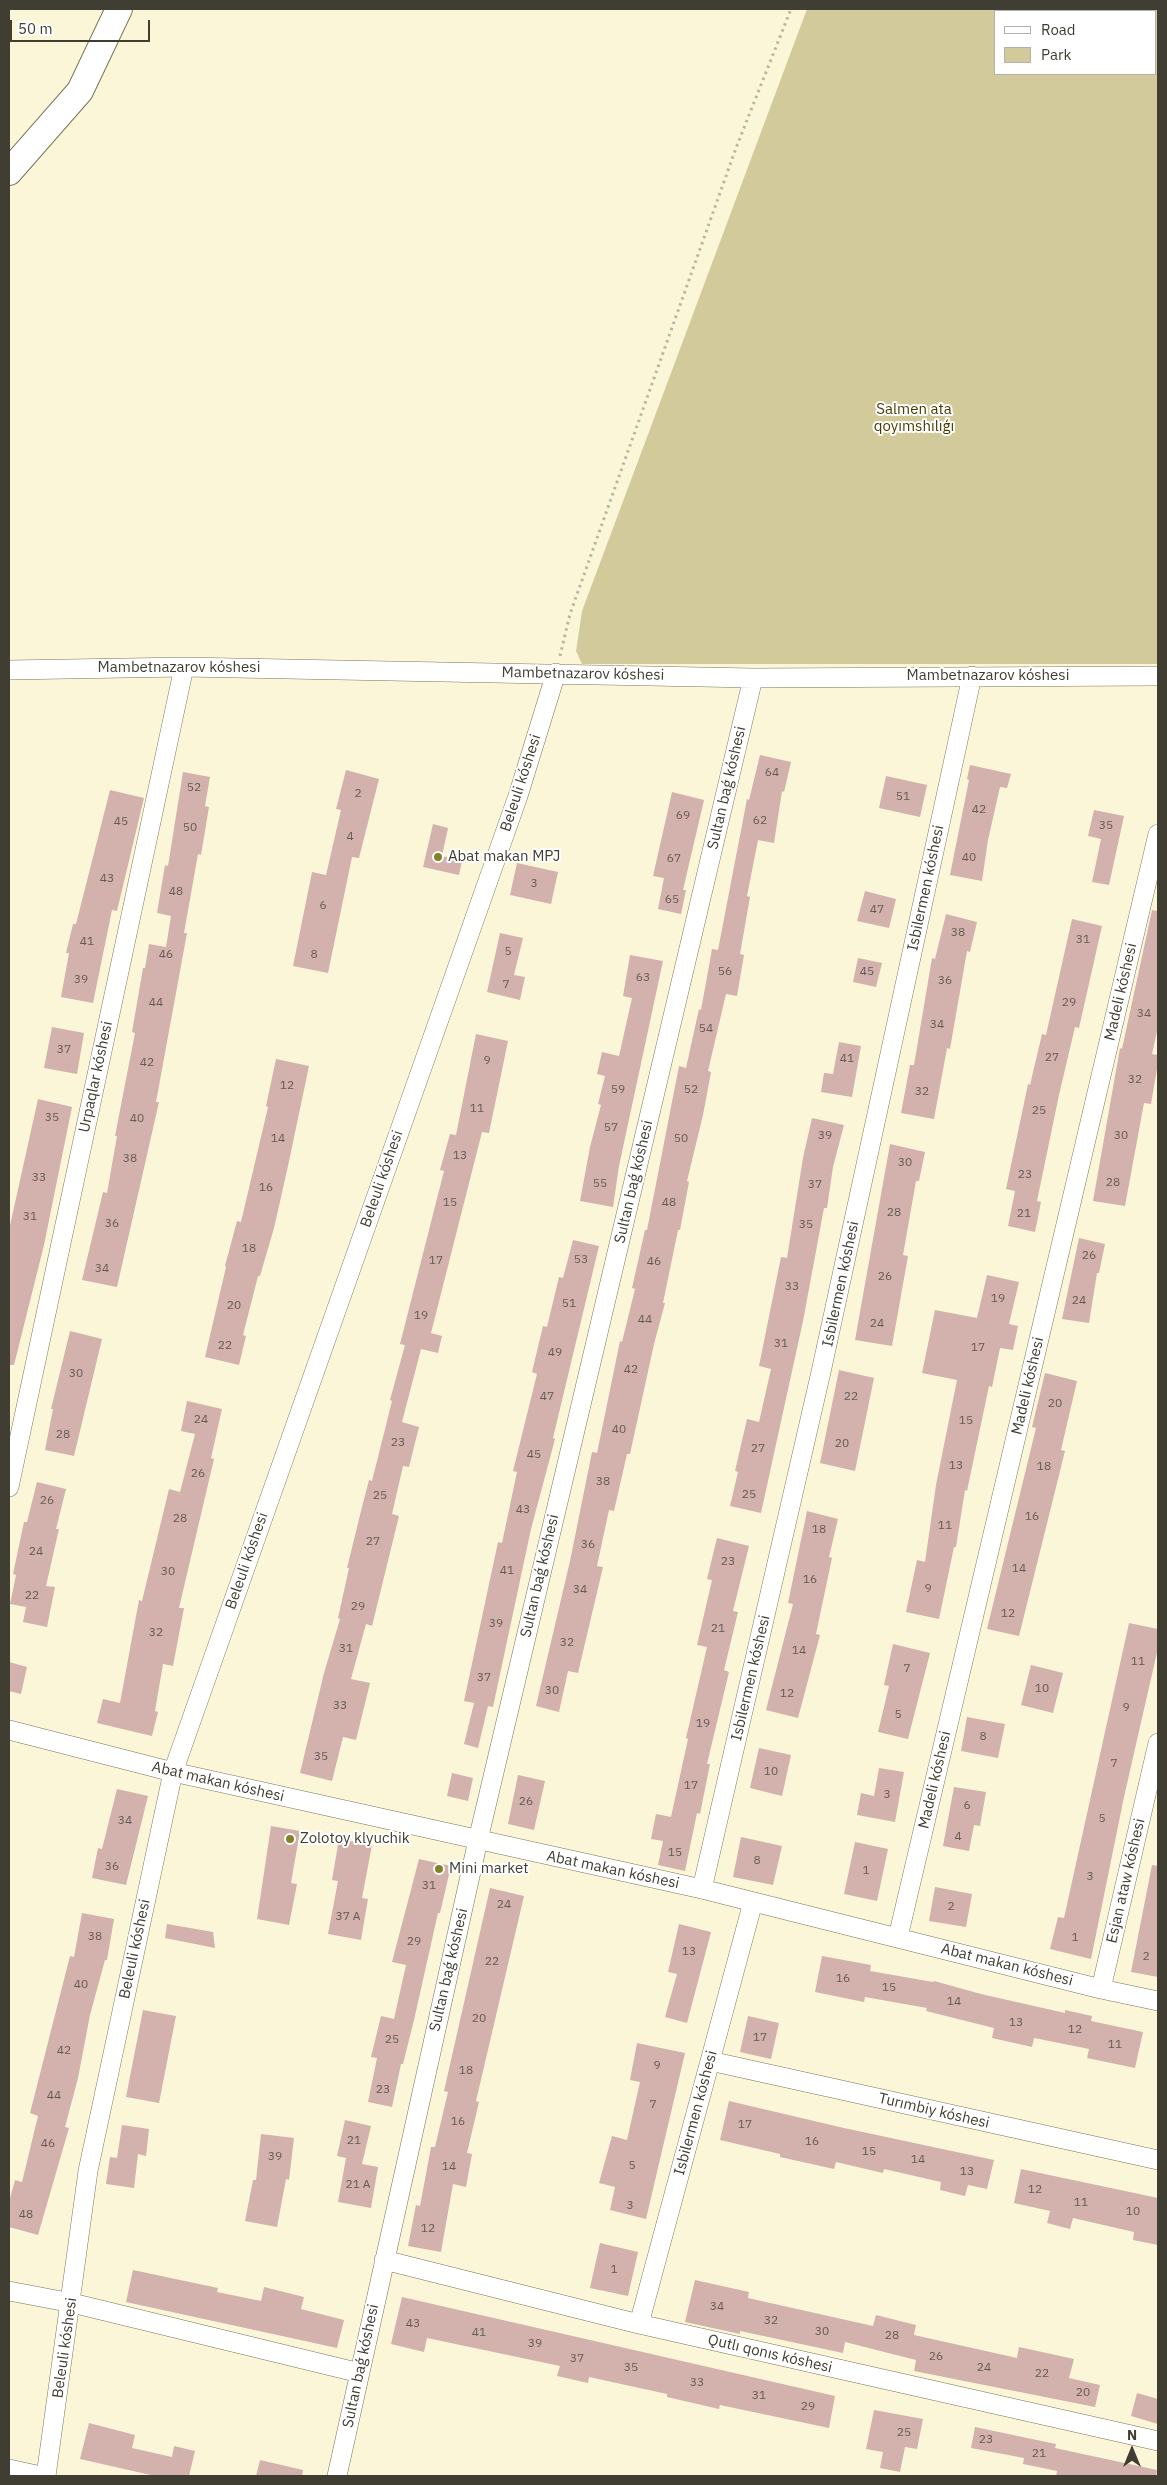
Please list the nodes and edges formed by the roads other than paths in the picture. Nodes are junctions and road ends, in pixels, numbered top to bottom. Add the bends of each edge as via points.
1 (119, 9) edge
2 (9, 172) edge
3 (184, 667) junction
4 (9, 670) edge
5 (556, 673) junction
6 (972, 676) junction
7 (1158, 676) edge
8 (753, 678) junction
9 (1158, 834) edge
10 (9, 1487) edge
11 (9, 1730) edge
12 (1158, 1743) edge
13 (173, 1772) junction
14 (478, 1840) junction
15 (702, 1889) junction
16 (753, 1902) junction
17 (898, 1937) junction
18 (1101, 1989) junction
19 (1158, 2001) edge
20 (710, 2061) junction
21 (1158, 2160) edge
22 (384, 2260) junction
23 (9, 2291) edge
24 (72, 2303) junction
25 (639, 2324) junction
26 (360, 2373) junction
27 (1158, 2441) edge
28 (9, 2469) edge
29 (41, 2476) edge
30 (46, 2476) edge
31 (337, 2476) edge

1 - 2 street via 80,91
3 - 4 street, Mambetnazarov kóshesi
3 - 5 street, Mambetnazarov kóshesi
3 - 10 street, Urpaqlar kóshesi
5 - 8 street, Mambetnazarov kóshesi
5 - 13 street, Beleuli kóshesi via 518,796
6 - 7 street, Mambetnazarov kóshesi
6 - 8 street, Mambetnazarov kóshesi
6 - 15 street, Isbilermen kóshesi via 819,1382
8 - 14 street, Sultan baǵ kóshesi
9 - 17 street, Madeli kóshesi
11 - 13 street, Abat makan kóshesi
12 - 18 street, Esjan ataw kóshesi
13 - 14 street, Abat makan kóshesi
13 - 24 street, Beleuli kóshesi via 88,2171
14 - 15 street, Abat makan kóshesi
14 - 22 street, Sultan baǵ kóshesi
15 - 16 street, Abat makan kóshesi
16 - 17 street, Abat makan kóshesi
16 - 20 street, Isbilermen kóshesi
17 - 18 street, Abat makan kóshesi
18 - 19 street, Abat makan kóshesi
20 - 21 street, Turımbiy kóshesi
20 - 25 street, Isbilermen kóshesi
22 - 25 street, Qutlı qonıs kóshesi
22 - 26 street, Sultan baǵ kóshesi
23 - 24 street
24 - 26 street
24 - 30 street, Beleuli kóshesi
25 - 27 street, Qutlı qonıs kóshesi
26 - 31 street, Sultan baǵ kóshesi
28 - 29 street

